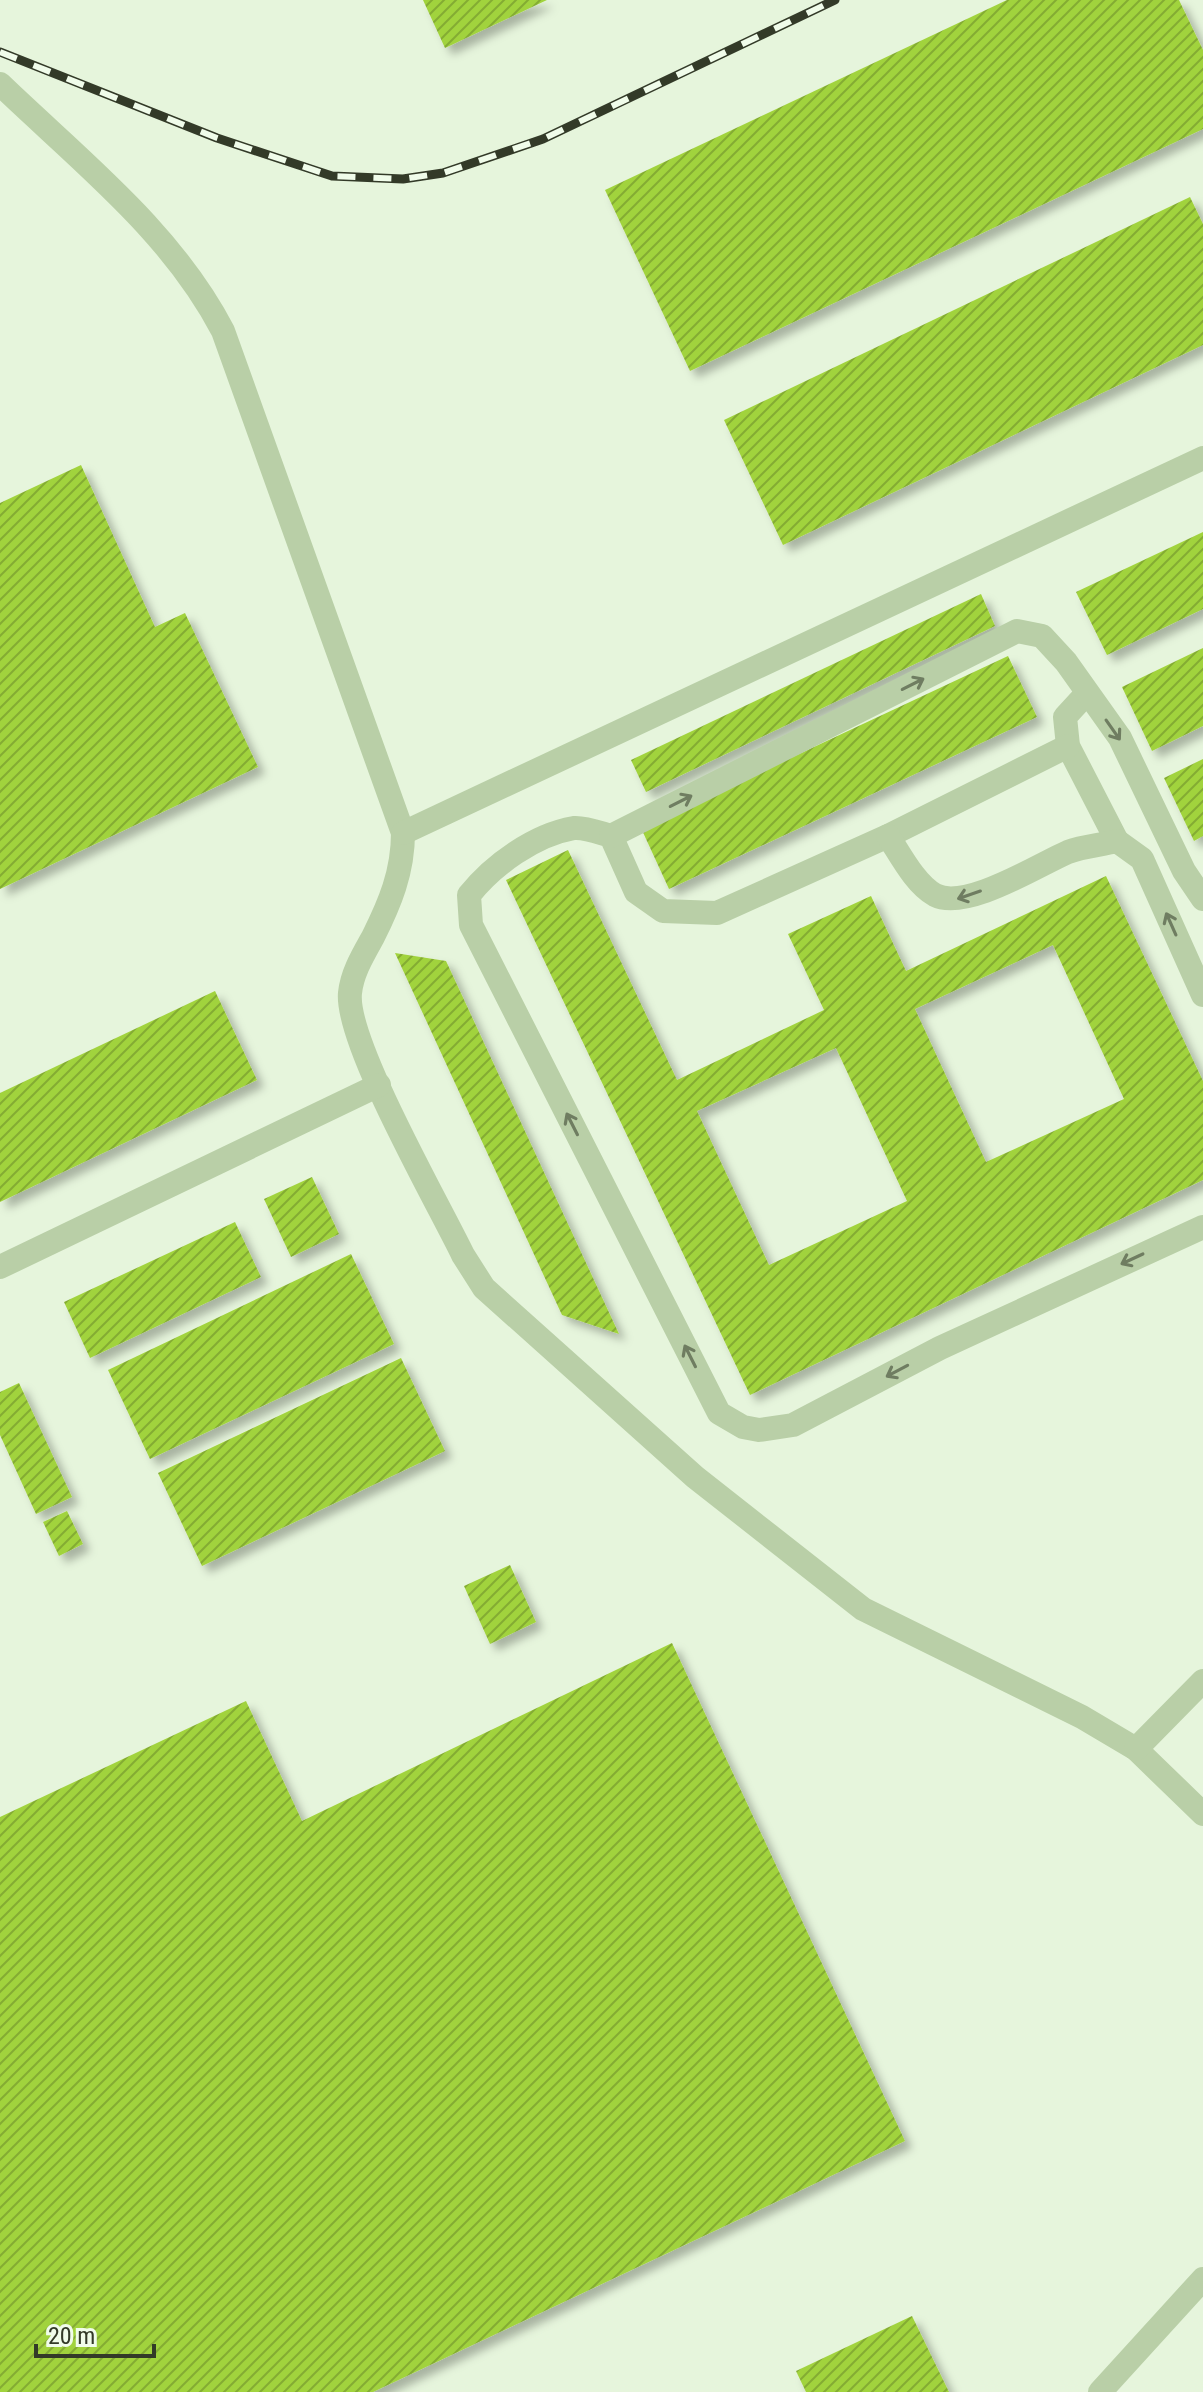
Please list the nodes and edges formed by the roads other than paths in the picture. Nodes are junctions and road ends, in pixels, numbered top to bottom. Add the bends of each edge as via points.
1 (0, 84) edge
2 (1203, 458) edge
3 (1087, 693) junction
4 (1068, 746) junction
5 (403, 833) junction
6 (611, 836) junction
7 (888, 836) junction
8 (1117, 841) junction
9 (1194, 866) edge
10 (1203, 899) edge
11 (1203, 995) edge
12 (379, 1085) junction
13 (1203, 1227) edge
14 (0, 1267) edge
15 (1203, 1681) edge
16 (1136, 1749) junction
17 (1203, 1814) edge
18 (1203, 2279) edge
19 (1100, 2392) edge

1 - 5 street via 168,244 204,294 223,331
2 - 5 street
3 - 4 street via 1065,717
6 -> 3 street via 1017,631 1042,636
3 -> 9 street via 1120,738
4 - 7 street
4 - 8 street
5 - 12 street via 396,886 350,993 357,1040
6 - 7 street via 636,892 663,911 717,913
13 -> 6 street via 940,1348 793,1425 759,1430 719,1413 471,925 469,895 488,871 536,843 576,828
8 -> 7 street via 1070,852 953,900 934,895 922,884
11 -> 8 street via 1142,859
9 - 10 street
12 - 14 street
12 - 16 street via 484,1288 695,1477 863,1609
15 - 16 street
16 - 17 street
18 - 19 street

